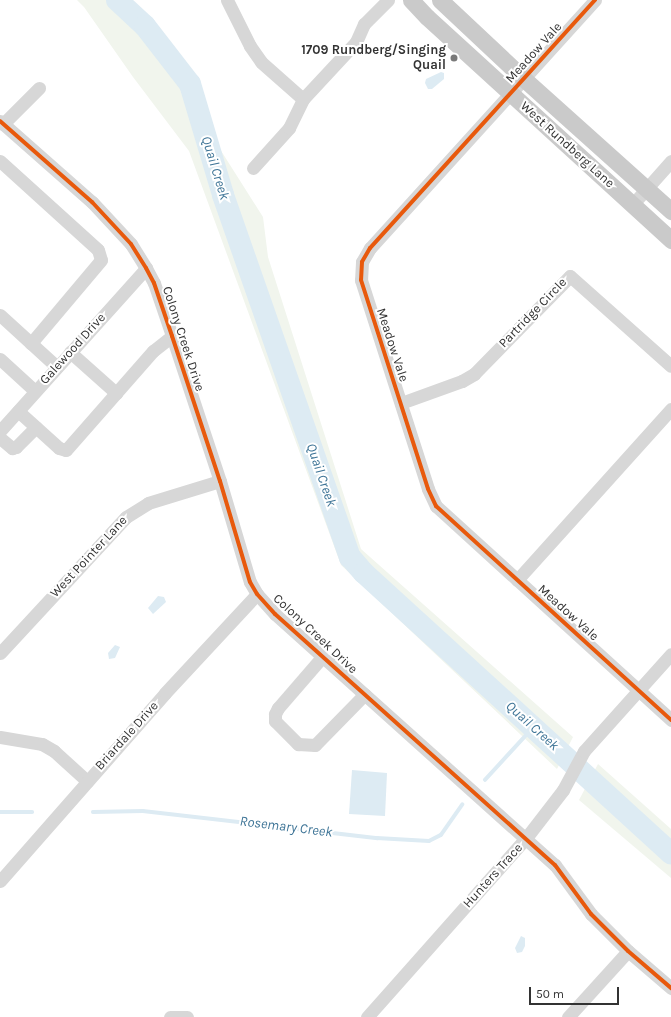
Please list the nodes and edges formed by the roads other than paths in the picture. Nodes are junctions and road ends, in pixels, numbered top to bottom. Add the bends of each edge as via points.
1 (227, 0) edge
2 (388, 0) edge
3 (411, 0) edge
4 (440, 0) edge
5 (595, 0) edge
6 (524, 79) junction
7 (38, 88) dead end
8 (510, 94) junction
9 (302, 99) junction
10 (2, 122) edge
11 (0, 161) edge
12 (671, 161) edge
13 (253, 168) dead end
14 (646, 188) junction
15 (632, 205) junction
16 (671, 211) edge
17 (671, 240) edge
18 (146, 268) junction
19 (0, 315) edge
20 (172, 336) junction
21 (31, 343) junction
22 (70, 352) junction
23 (0, 359) edge
24 (671, 366) edge
25 (57, 368) junction
26 (35, 391) junction
27 (116, 393) junction
28 (401, 403) junction
29 (671, 409) edge
30 (18, 411) junction
31 (36, 427) junction
32 (0, 431) edge
33 (0, 438) edge
34 (220, 481) junction
35 (517, 580) junction
36 (257, 594) junction
37 (0, 653) edge
38 (671, 654) edge
39 (323, 656) junction
40 (638, 690) junction
41 (365, 694) junction
42 (671, 720) edge
43 (0, 737) edge
44 (88, 781) junction
45 (526, 838) junction
46 (0, 880) edge
47 (628, 951) junction
48 (671, 988) edge
49 (170, 1017) edge
50 (187, 1017) edge
51 (367, 1017) edge
52 (568, 1017) edge

1 - 9 street via 261,62
2 - 9 street via 364,24 356,42
3 - 8 main road, West Rundberg Lane
4 - 6 main road, West Rundberg Lane
5 - 6 street, Meadow Vale
6 - 8 street, Meadow Vale
6 - 14 main road, West Rundberg Lane
7 - 10 street
8 - 15 main road, West Rundberg Lane
8 - 28 street, Meadow Vale via 370,248 362,262 362,285
9 - 13 street via 289,128
10 - 18 street, Colony Creek Drive via 92,202 130,244
11 - 21 street via 98,250 101,260
12 - 14 street
14 - 15 street
14 - 16 main road, West Rundberg Lane
15 - 17 main road, West Rundberg Lane
18 - 20 street, Colony Creek Drive via 154,283
18 - 22 street, Galewood Drive
19 - 21 street
20 - 27 street via 154,350
20 - 34 street, Colony Creek Drive
21 - 25 street
22 - 25 street, Galewood Drive
22 - 27 street
23 - 26 street
24 - 28 street, Partridge Circle via 570,276 474,374 462,381
25 - 26 street, Galewood Drive
26 - 30 street, Galewood Drive
27 - 31 street via 66,450 59,448
28 - 35 street, Meadow Vale via 428,490 436,506
29 - 35 street
30 - 31 street
30 - 32 street, Galewood Drive
31 - 33 street via 16,447 12,448
34 - 36 street, Colony Creek Drive via 241,555
34 - 37 street, West Pointer Lane via 148,503 126,517
35 - 40 street, Meadow Vale
36 - 39 street, Colony Creek Drive via 275,614
36 - 44 street, Briardale Drive
38 - 40 street, Hunters Trace
39 - 41 street, Colony Creek Drive
39 - 41 street via 275,714 275,721 298,744 315,745
40 - 42 street, Meadow Vale
40 - 45 street, Hunters Trace via 584,751 563,790
41 - 45 street, Colony Creek Drive
43 - 44 street via 42,744 54,751
44 - 46 street, Briardale Drive
45 - 47 street, Colony Creek Drive via 555,865 581,902
45 - 51 street, Hunters Trace
47 - 48 street, Colony Creek Drive
47 - 52 street
49 - 50 street

